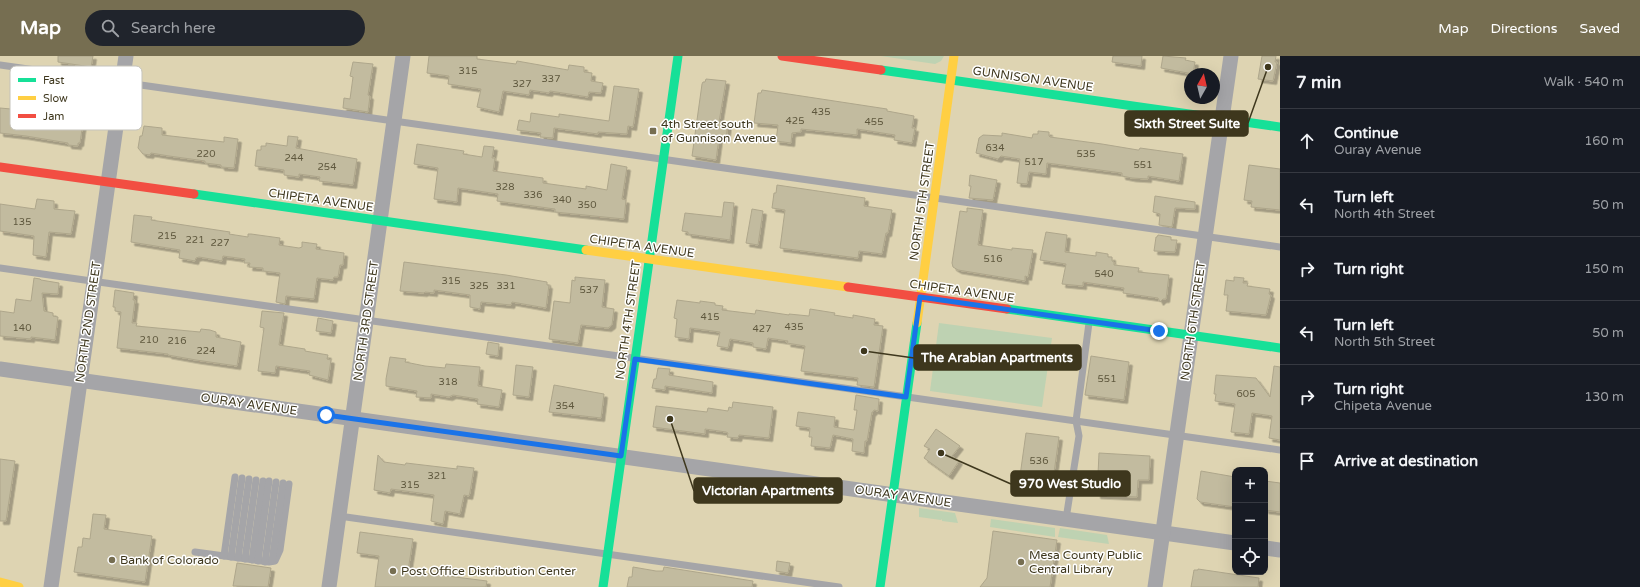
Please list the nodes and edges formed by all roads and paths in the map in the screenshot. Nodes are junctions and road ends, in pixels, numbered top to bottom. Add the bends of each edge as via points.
1 (126, 56) edge
2 (403, 56) edge
3 (678, 56) edge
4 (782, 56) edge
5 (954, 56) edge
6 (1231, 56) edge
7 (0, 65) edge
8 (10, 66) edge
9 (124, 66) edge
10 (951, 80) junction
11 (142, 85) edge
12 (1222, 119) junction
13 (394, 121) junction
14 (1280, 127) edge
15 (115, 130) edge
16 (663, 160) junction
17 (0, 167) edge
18 (108, 182) junction
19 (934, 198) junction
20 (380, 221) junction
21 (1205, 236) junction
22 (1280, 247) edge
23 (649, 259) junction
24 (0, 268) edge
25 (94, 282) junction
26 (920, 297) junction
27 (366, 320) junction
28 (1090, 321) junction
29 (1191, 336) junction
30 (1280, 348) edge
31 (635, 359) junction
32 (0, 369) edge
33 (80, 380) junction
34 (906, 397) junction
35 (352, 419) junction
36 (1076, 421) junction
37 (1177, 435) junction
38 (1280, 450) edge
39 (621, 456) junction
40 (262, 480) junction
41 (893, 495) junction
42 (339, 516) junction
43 (1066, 519) junction
44 (1163, 533) junction
45 (1232, 543) edge
46 (1268, 548) edge
47 (1280, 550) edge
48 (195, 552) dead end
49 (607, 555) junction
50 (248, 559) junction
51 (0, 582) edge
52 (19, 587) edge
53 (51, 587) edge
54 (329, 587) edge
55 (603, 587) edge
56 (839, 587) edge
57 (880, 587) edge
58 (1155, 587) edge

1 - 9 street, NORTH 2ND STREET
2 - 13 street, NORTH 3RD STREET
3 - 16 street, NORTH 4TH STREET
4 - 10 street, GUNNISON AVENUE
5 - 10 street, NORTH 5TH STREET
6 - 12 street, NORTH 6TH STREET
7 - 8 lane
10 - 12 street, GUNNISON AVENUE
10 - 19 street, NORTH 5TH STREET
11 - 13 lane
12 - 14 street, GUNNISON AVENUE
12 - 21 street, NORTH 6TH STREET
13 - 16 lane
13 - 20 street, NORTH 3RD STREET
15 - 18 street, NORTH 2ND STREET
16 - 19 lane
16 - 23 street, NORTH 4TH STREET
17 - 18 street, CHIPETA AVENUE
18 - 20 street, CHIPETA AVENUE
18 - 25 street, NORTH 2ND STREET
19 - 21 lane
19 - 26 street, NORTH 5TH STREET
20 - 23 street, CHIPETA AVENUE
20 - 27 street, NORTH 3RD STREET
21 - 22 lane
21 - 29 street, NORTH 6TH STREET
23 - 26 street, CHIPETA AVENUE
23 - 31 street, NORTH 4TH STREET
24 - 25 lane
25 - 27 lane
25 - 33 street, NORTH 2ND STREET
26 - 28 street, CHIPETA AVENUE
26 - 34 street, NORTH 5TH STREET
27 - 31 lane
27 - 35 street, NORTH 3RD STREET
28 - 29 street, CHIPETA AVENUE
28 - 36 lane
29 - 30 street, CHIPETA AVENUE
29 - 37 street, NORTH 6TH STREET
31 - 34 lane
31 - 39 street, NORTH 4TH STREET
32 - 33 street, OURAY AVENUE
33 - 35 street, OURAY AVENUE
33 - 53 street, NORTH 2ND STREET
34 - 36 lane
34 - 41 street, NORTH 5TH STREET
35 - 39 street, OURAY AVENUE
35 - 42 street, NORTH 3RD STREET
36 - 37 lane
36 - 43 lane via 1079,436
37 - 38 lane
37 - 44 street, NORTH 6TH STREET
39 - 41 street, OURAY AVENUE
39 - 49 street, NORTH 4TH STREET
40 - 50 lane
40 - 50 lane
40 - 50 lane
40 - 50 lane
40 - 50 lane via 280,550 278,556
41 - 43 street, OURAY AVENUE
41 - 57 street, NORTH 5TH STREET
42 - 49 lane
42 - 54 street, NORTH 3RD STREET
43 - 44 street, OURAY AVENUE
44 - 45 street, OURAY AVENUE
44 - 58 street, NORTH 6TH STREET
46 - 47 street
48 - 50 lane
49 - 55 street, NORTH 4TH STREET
49 - 56 lane
51 - 52 street

